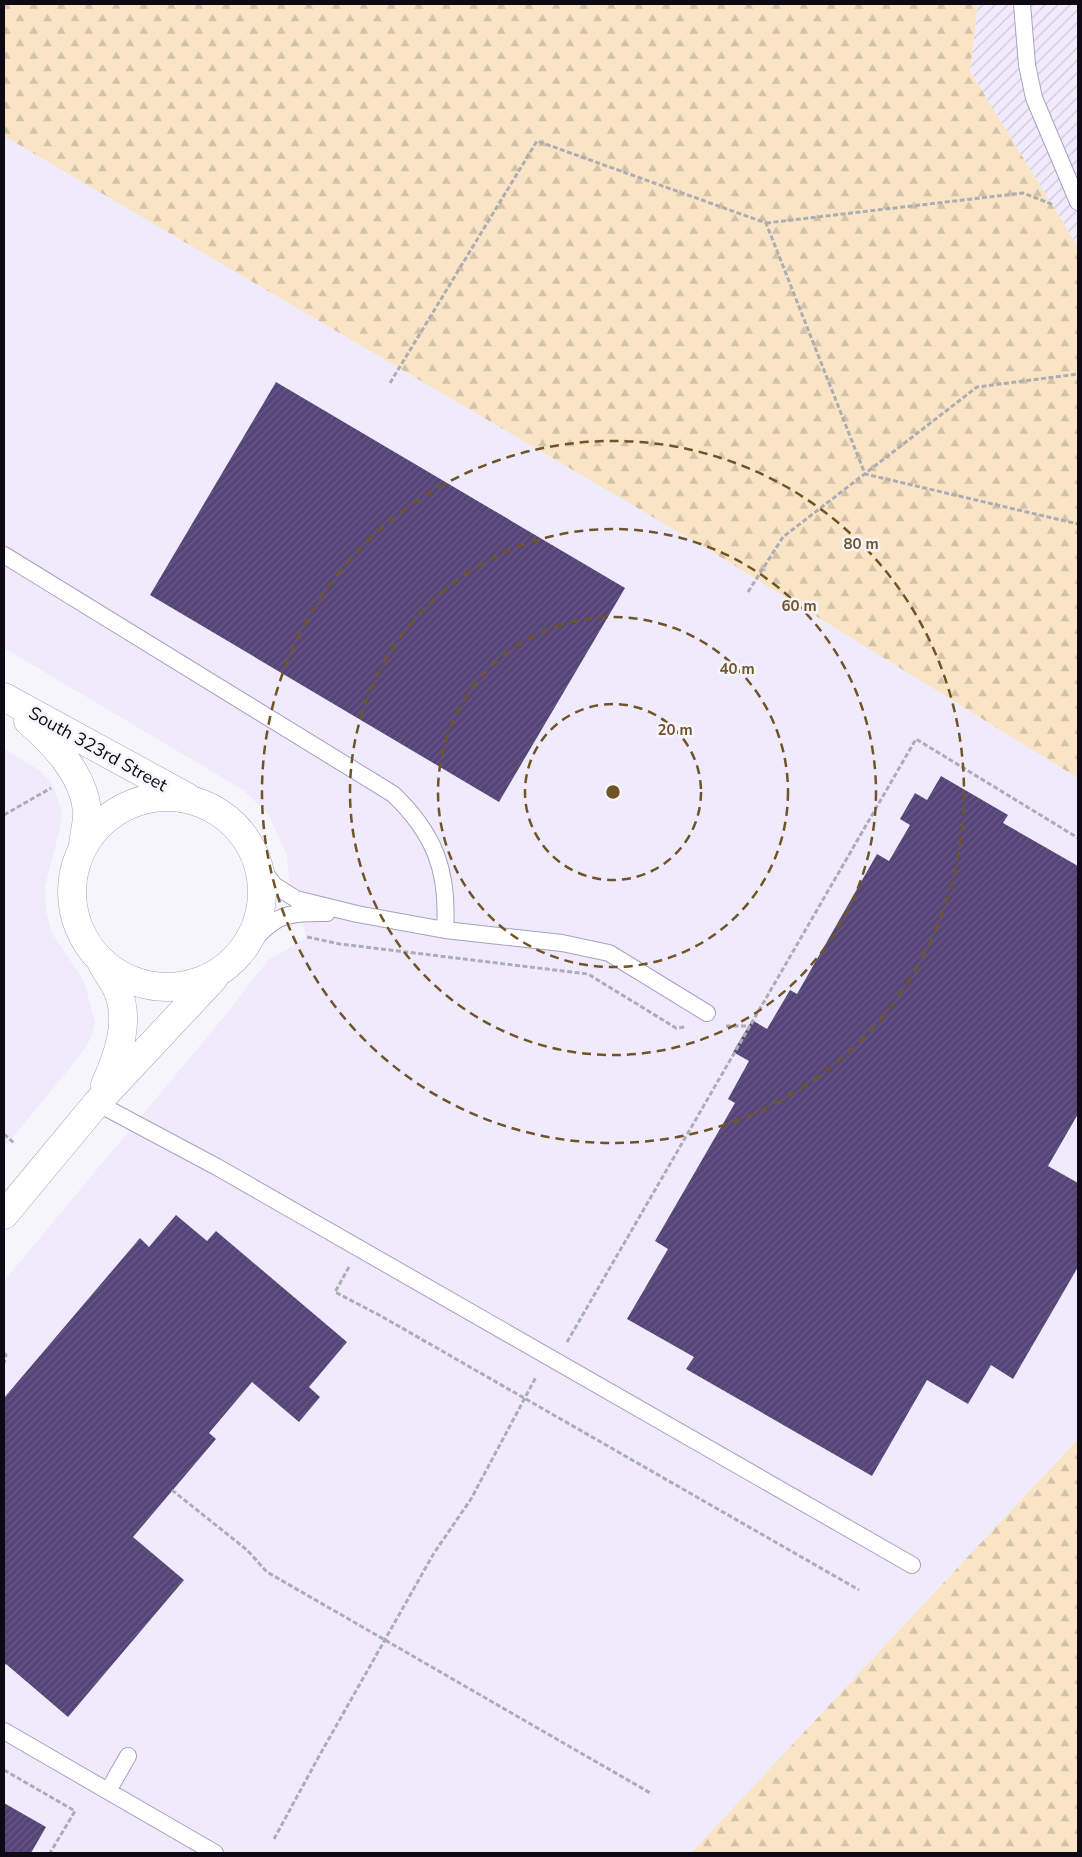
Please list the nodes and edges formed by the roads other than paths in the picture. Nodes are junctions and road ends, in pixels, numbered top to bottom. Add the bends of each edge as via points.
1 (1022, 4) edge
2 (1078, 202) edge
3 (4, 556) edge
4 (4, 699) edge
5 (193, 800) junction
6 (83, 845) junction
7 (258, 863) junction
8 (357, 914) junction
9 (445, 930) junction
10 (242, 952) junction
11 (101, 962) junction
12 (218, 973) junction
13 (707, 1013) dead end
14 (97, 1102) junction
15 (4, 1215) edge
16 (912, 1565) dead end
17 (4, 1731) edge
18 (128, 1756) dead end
19 (108, 1791) junction
20 (215, 1853) edge

1 - 2 lane via 1027,66 1034,98
3 - 9 lane via 393,794 411,811 435,847 444,878
4 - 5 street, South 323rd Street
4 - 6 street, South 323rd Street via 40,732 75,773 88,811
5 - 6 street via 161,796 130,804 103,820
5 - 7 street via 227,818 244,835
6 - 11 street via 72,875 72,907 82,937
7 - 8 lane via 266,877 286,894
7 - 10 street via 263,894 257,925
8 - 9 lane
8 - 10 lane via 292,914 274,920
9 - 13 lane via 562,943 609,953
10 - 12 street
11 - 12 street via 128,980 159,988 190,986
11 - 14 street via 117,989 122,1008 122,1028 120,1050
12 - 14 street
14 - 15 street
14 - 16 lane via 217,1167
17 - 19 lane
18 - 19 lane
19 - 20 lane

